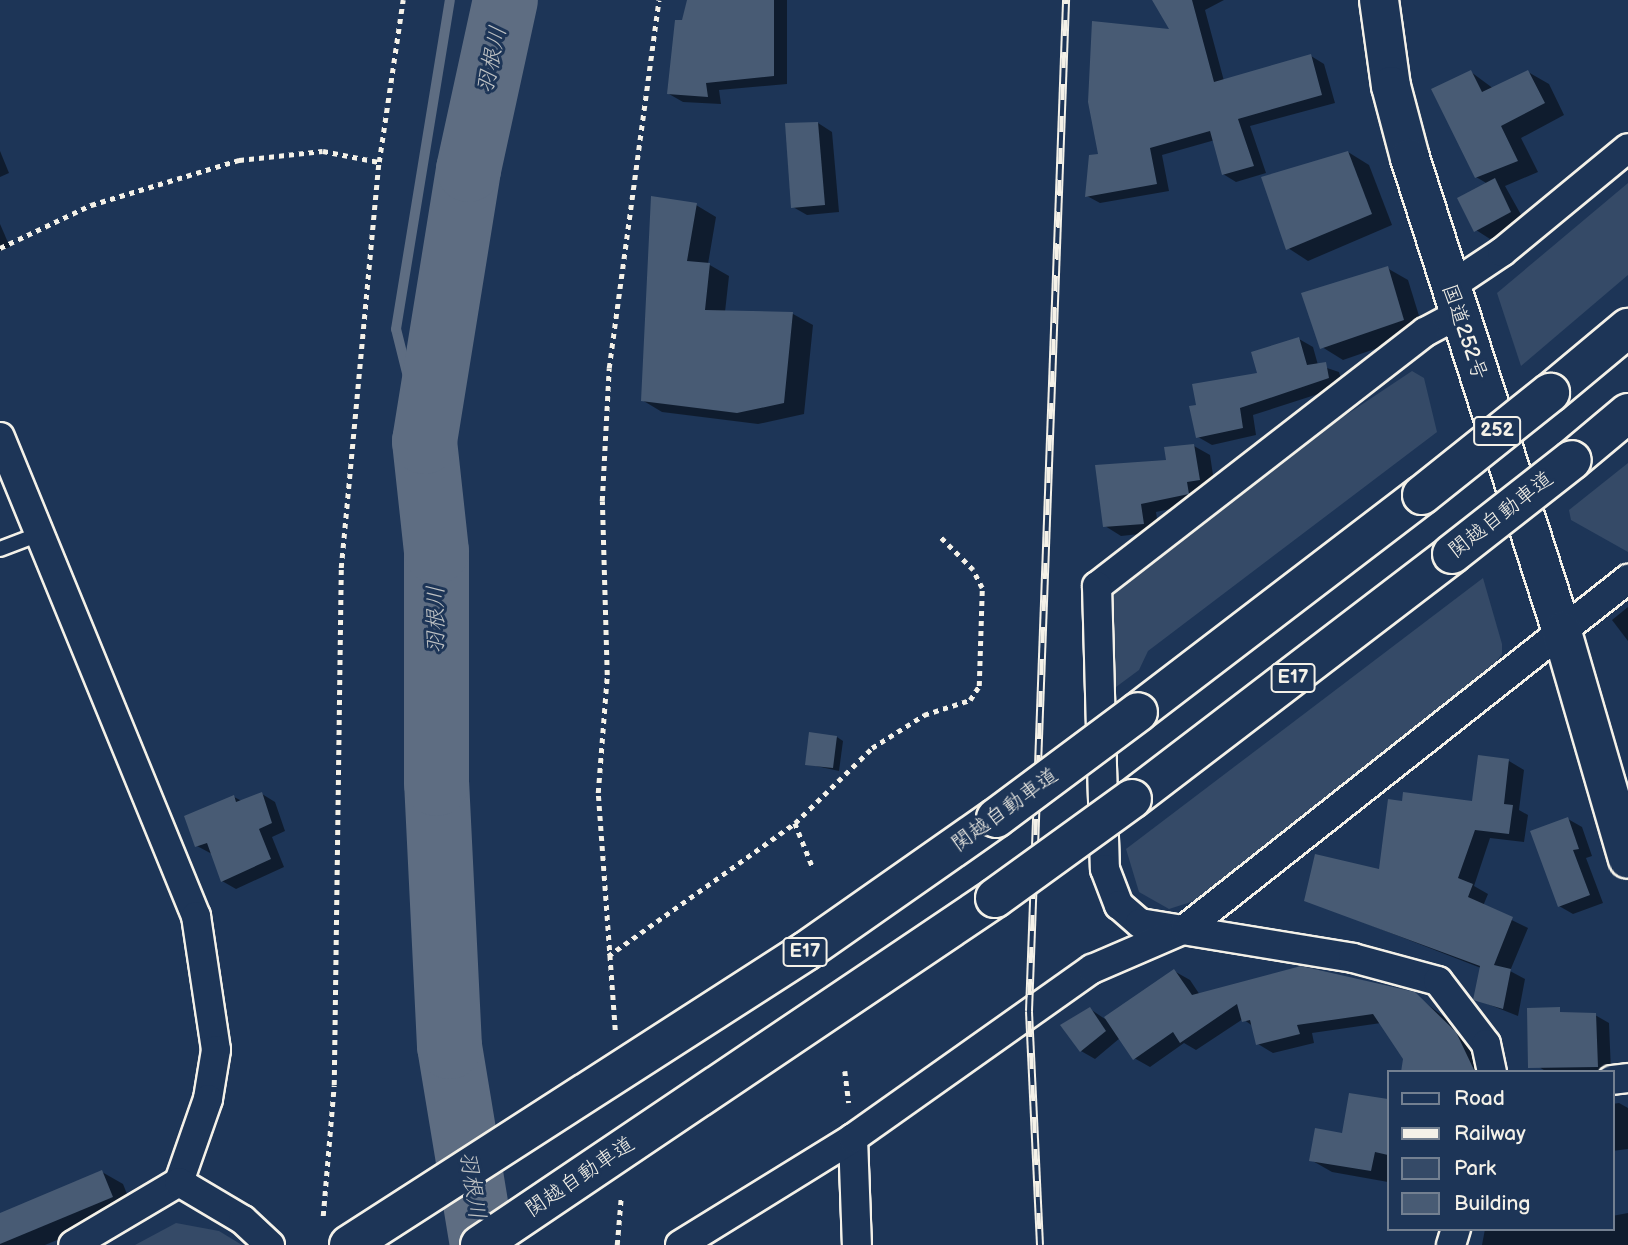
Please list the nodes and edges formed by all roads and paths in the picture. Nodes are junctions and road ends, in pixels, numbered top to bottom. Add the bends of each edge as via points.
1 (403, 0) edge
2 (659, 0) edge
3 (1379, 0) edge
4 (1628, 148) edge
5 (379, 162) junction
6 (0, 248) edge
7 (1453, 301) junction
8 (1628, 328) edge
9 (1628, 413) edge
10 (0, 437) edge
11 (43, 533) junction
12 (940, 537) dead end
13 (0, 549) edge
14 (1628, 579) edge
15 (1562, 632) junction
16 (795, 823) junction
17 (1628, 859) edge
18 (813, 868) dead end
19 (1185, 929) junction
20 (608, 956) junction
21 (615, 1032) dead end
22 (1492, 1070) edge
23 (853, 1138) junction
24 (616, 1172) junction
25 (179, 1182) junction
26 (336, 1232) edge
27 (72, 1245) edge
28 (270, 1245) edge
29 (480, 1245) edge
30 (617, 1245) edge
31 (680, 1245) edge
32 (857, 1245) edge

1 - 5 path
2 - 20 path via 609,368 601,501 607,675 598,793
3 - 7 highway, 国道252号 / 252 via 1391,86
4 - 7 street via 1502,252
5 - 6 path via 323,151 239,160 91,205
5 - 26 path via 341,568
7 - 15 highway, 国道252号 / 252
7 - 19 street via 1425,332 1097,586 1105,869 1119,905 1140,923
8 - 26 highway, 関越自動車道 / E17, bridge via 1422,495 1138,712 806,951 609,1080
9 - 24 highway, 関越自動車道 / E17, bridge via 1132,799 815,1023
10 - 11 street
11 - 13 lane
11 - 25 street via 196,916 216,1050 208,1100
12 - 16 path via 973,570 982,588 979,686 970,700 923,715 872,748
14 - 15 street
15 - 17 highway, 国道252号 / 252
15 - 19 street
16 - 18 path
16 - 20 path
19 - 22 street via 1353,958 1438,981 1486,1044
19 - 23 street via 1093,969
20 - 21 path
23 - 31 street
23 - 32 street
24 - 29 highway, 関越自動車道 / E17
24 - 30 path
25 - 27 street
25 - 28 street via 243,1220

